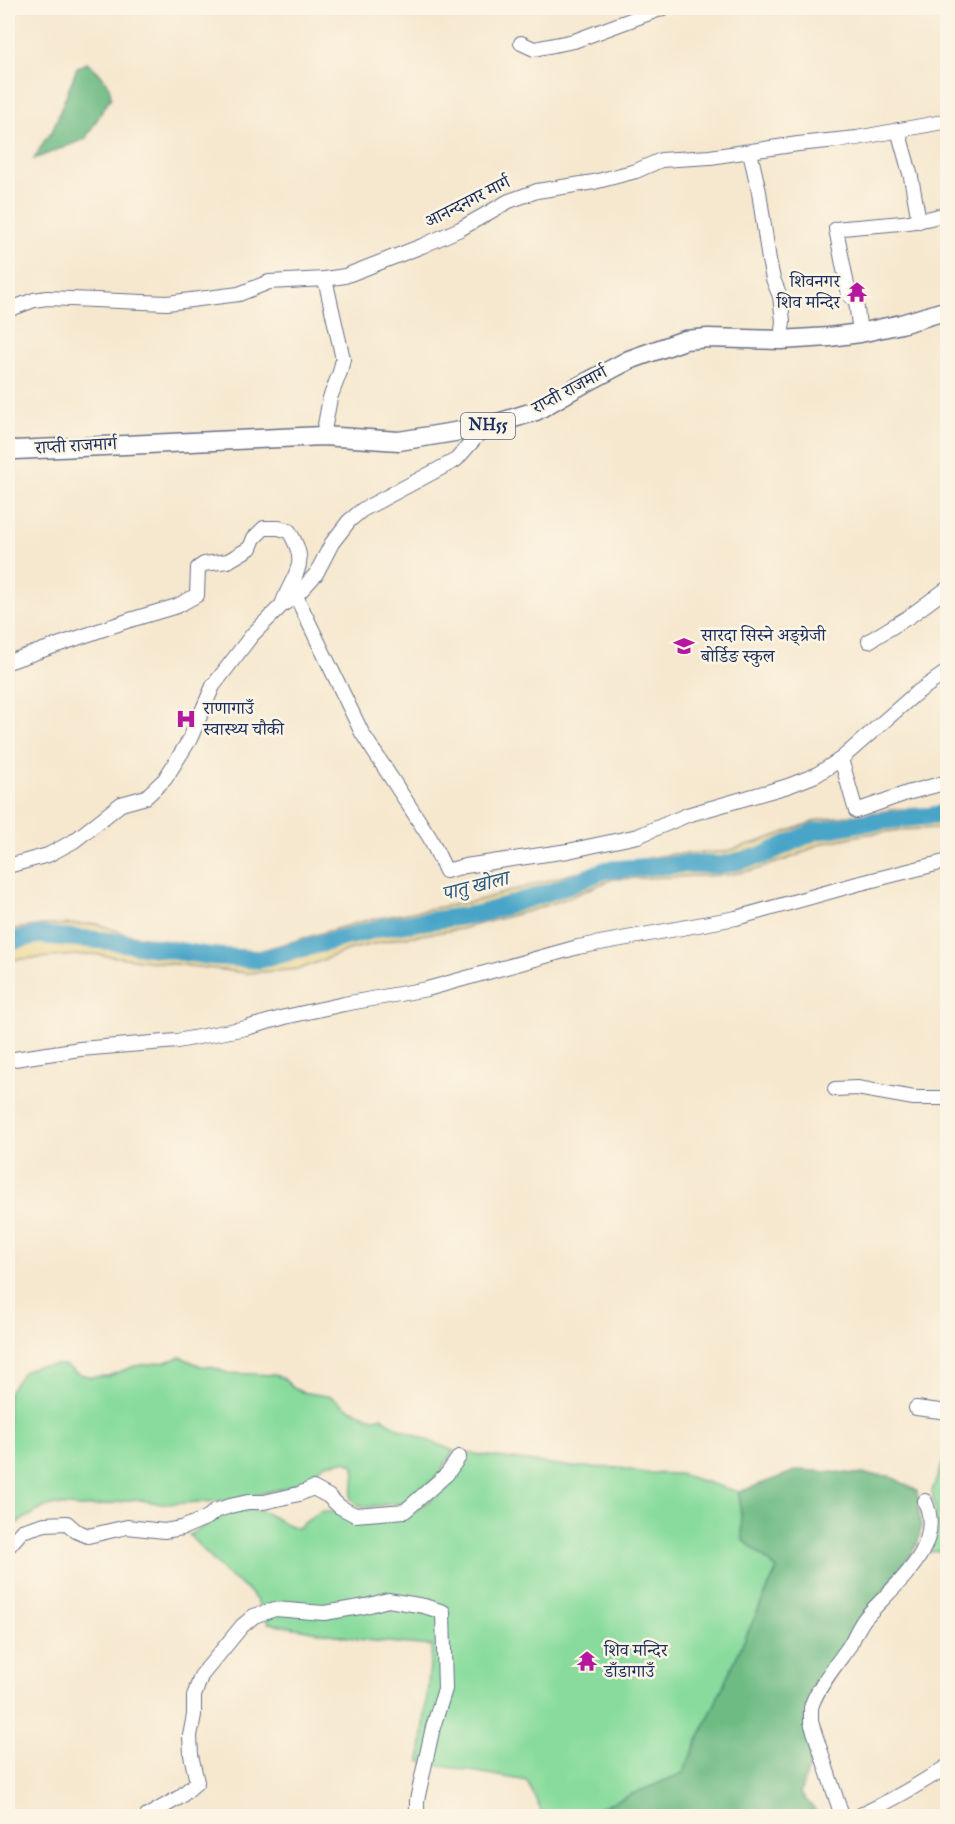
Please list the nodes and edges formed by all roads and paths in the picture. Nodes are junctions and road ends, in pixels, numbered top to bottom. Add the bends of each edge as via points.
1 (663, 8) edge
2 (521, 43) dead end
3 (948, 121) edge
4 (898, 130) junction
5 (750, 152) junction
6 (948, 213) edge
7 (919, 221) junction
8 (324, 279) junction
9 (8, 310) edge
10 (948, 310) edge
11 (860, 333) junction
12 (781, 340) junction
13 (485, 427) junction
14 (323, 436) junction
15 (8, 449) edge
16 (948, 588) edge
17 (296, 596) junction
18 (282, 605) junction
19 (869, 641) dead end
20 (8, 662) edge
21 (948, 671) edge
22 (841, 759) junction
23 (948, 782) edge
24 (948, 861) edge
25 (8, 866) edge
26 (8, 1060) edge
27 (835, 1089) dead end
28 (948, 1098) edge
29 (916, 1408) dead end
30 (948, 1412) edge
31 (459, 1457) dead end
32 (925, 1501) dead end
33 (8, 1547) edge
34 (948, 1766) edge
35 (147, 1816) edge
36 (417, 1816) edge
37 (846, 1816) edge

1 - 2 street via 574,41 534,49
3 - 4 street, आनन्दनगर मार्ग
4 - 5 street, आनन्दनगर मार्ग
4 - 7 street
5 - 8 street, आनन्दनगर मार्ग via 661,160 594,182 537,190 413,250 345,276
5 - 12 street via 769,260 780,296
6 - 7 street
7 - 11 street via 836,229 849,295 856,301
8 - 9 street, आनन्दनगर मार्ग via 269,282 239,294 167,303 47,298
8 - 14 street via 342,359
10 - 11 main road, राप्ती राजमार्ग / NH55
11 - 12 main road, राप्ती राजमार्ग / NH55
12 - 13 main road, राप्ती राजमार्ग / NH55 via 685,340 629,360 536,411
13 - 14 main road, राप्ती राजमार्ग / NH55 via 399,441
13 - 17 street via 456,460 362,510 349,521 316,574
14 - 15 main road, राप्ती राजमार्ग / NH55
16 - 19 street
17 - 18 street
17 - 22 street via 362,734 430,838 446,871 638,836 698,812 788,786
18 - 20 street via 301,560 298,545 289,531 264,528 250,548 228,561 198,568 197,595 177,606
18 - 25 street via 252,635 213,686 190,739 165,779 146,797 121,804 74,841 48,855
21 - 22 street via 915,694
22 - 23 street via 856,811
24 - 26 street via 736,918 578,947 427,989 246,1028 177,1041
27 - 28 street
29 - 30 street
31 - 33 street via 447,1474 405,1511 355,1515 312,1488 264,1502 230,1506 182,1528 164,1531 127,1527 88,1536 67,1523 45,1524 22,1531
32 - 37 street via 931,1530 923,1549 905,1578 865,1618 812,1707 811,1722
34 - 37 street via 889,1803
35 - 36 street via 197,1782 190,1736 194,1696 201,1676 242,1626 254,1616 275,1608 324,1613 388,1600 443,1612 446,1689 433,1727

